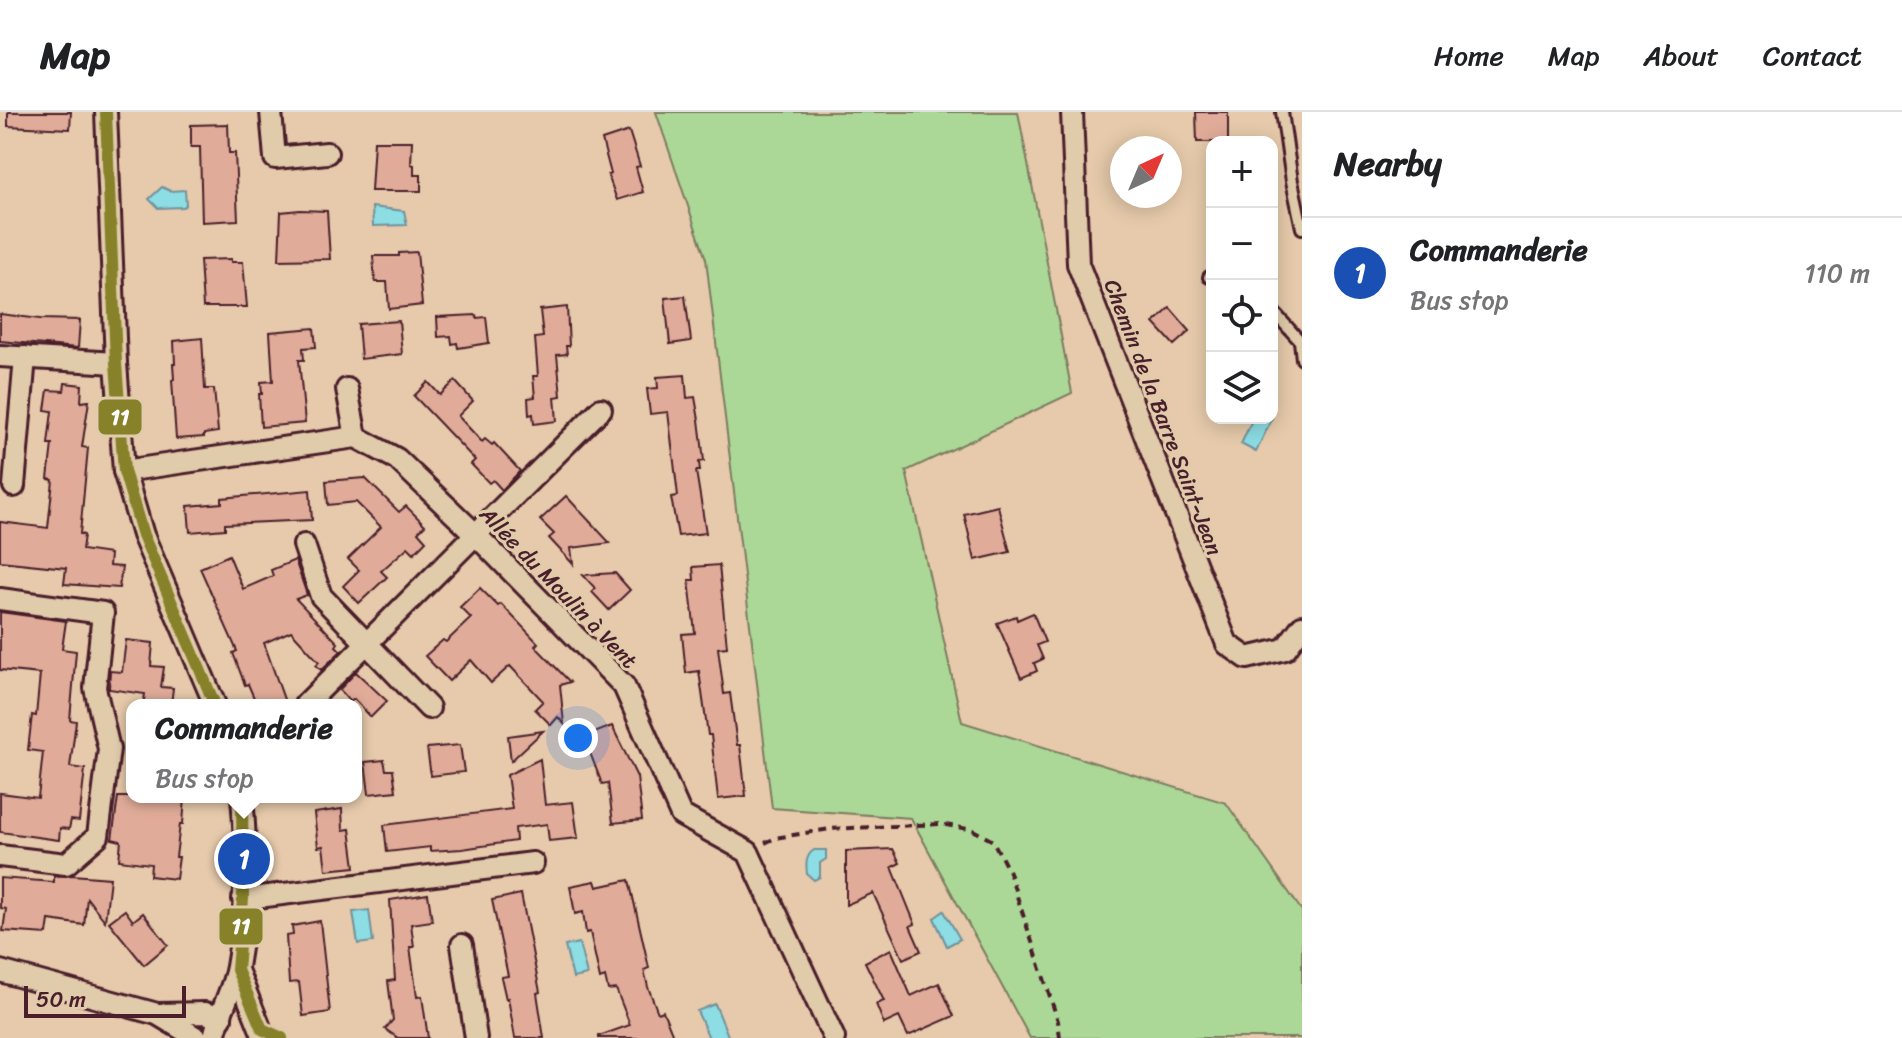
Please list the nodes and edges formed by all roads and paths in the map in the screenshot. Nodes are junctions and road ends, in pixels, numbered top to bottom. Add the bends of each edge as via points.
1 (106, 112) edge
2 (271, 112) edge
3 (1072, 112) edge
4 (1282, 112) edge
5 (327, 153) dead end
6 (1302, 228) edge
7 (1278, 317) edge
8 (0, 356) edge
9 (25, 357) junction
10 (1302, 359) edge
11 (116, 363) junction
12 (347, 389) dead end
13 (601, 409) dead end
14 (356, 437) junction
15 (124, 471) junction
16 (14, 486) dead end
17 (475, 534) junction
18 (304, 545) dead end
19 (0, 599) edge
20 (1302, 626) edge
21 (367, 645) junction
22 (212, 699) edge
23 (311, 699) edge
24 (429, 708) dead end
25 (242, 803) edge
26 (748, 852) junction
27 (0, 856) edge
28 (533, 863) dead end
29 (243, 899) junction
30 (462, 945) dead end
31 (237, 970) junction
32 (0, 971) edge
33 (157, 1014) junction
34 (221, 1018) junction
35 (261, 1029) edge
36 (197, 1038) edge
37 (214, 1038) edge
38 (282, 1038) edge
39 (476, 1038) edge
40 (834, 1038) edge
41 (1060, 1038) edge

1 - 11 street
2 - 5 street via 275,158
3 - 20 street, Chemin de la Barre Saint-Jean via 1078,264 1227,644 1247,658 1285,649
4 - 6 lane
7 - 10 lane via 1300,341
8 - 9 street
9 - 11 street
9 - 16 street
11 - 15 street
12 - 14 street
13 - 17 street
14 - 15 street
14 - 17 street, Allée du Moulin à Vent via 397,459
15 - 22 street via 143,535
17 - 21 street
17 - 26 street, Allée du Moulin à Vent via 624,686 681,815
18 - 21 street via 321,596
19 - 27 street via 103,613 95,688 109,749 98,836 66,864
21 - 23 street
21 - 24 street
25 - 29 street
26 - 40 street
26 - 41 path via 775,838 830,829 940,824 973,830 993,841 1009,872
28 - 29 street
29 - 31 street
30 - 39 street
31 - 34 street
31 - 35 street
32 - 33 street
33 - 34 street
33 - 36 street
34 - 35 street via 234,1010 246,1012
34 - 37 street
35 - 38 street

